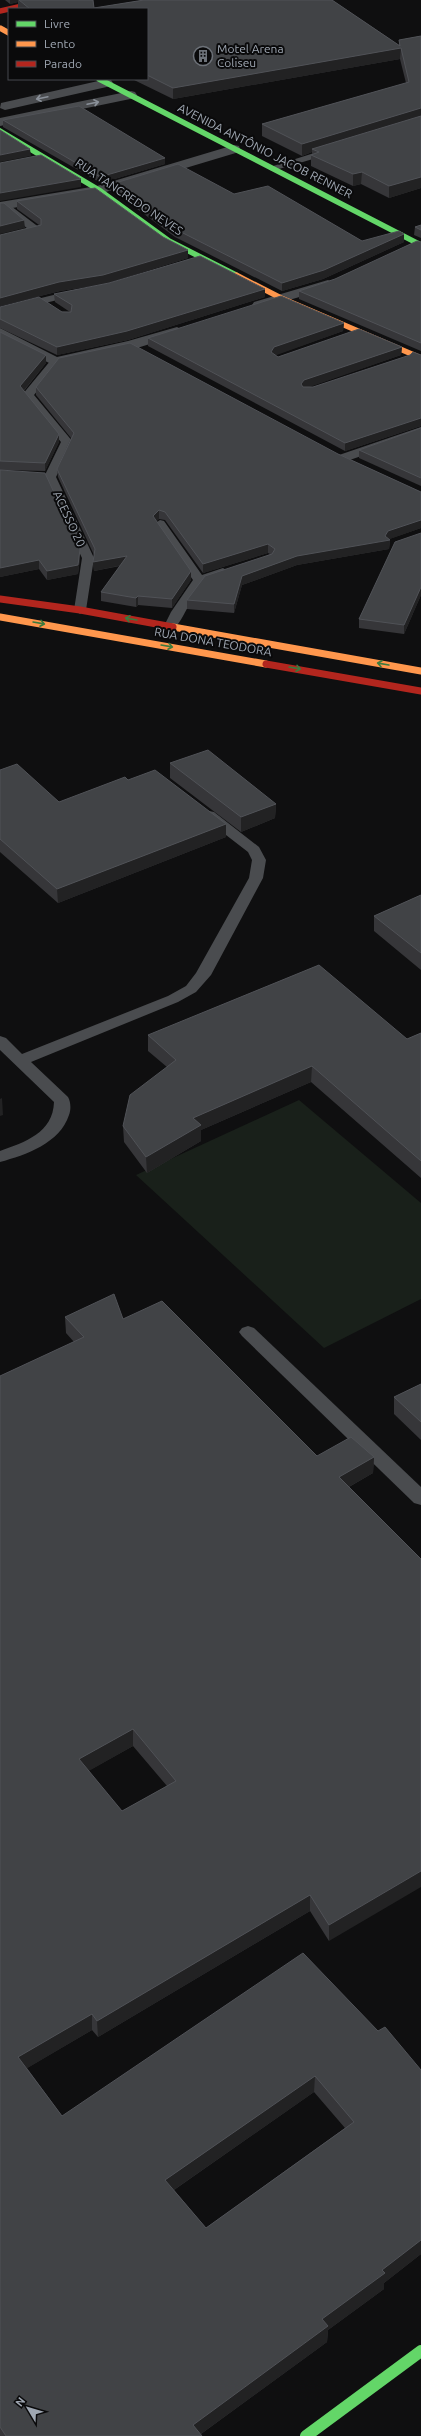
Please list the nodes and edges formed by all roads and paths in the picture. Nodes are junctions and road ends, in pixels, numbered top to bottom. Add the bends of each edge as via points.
1 (48, 0) edge
2 (13, 8) edge
3 (103, 81) edge
4 (131, 96) junction
5 (0, 107) edge
6 (0, 122) edge
7 (0, 132) edge
8 (346, 146) edge
9 (234, 149) junction
10 (45, 158) junction
11 (30, 161) edge
12 (272, 168) junction
13 (100, 190) junction
14 (3, 205) edge
15 (0, 239) edge
16 (418, 244) edge
17 (401, 249) edge
18 (204, 258) junction
19 (190, 263) edge
20 (344, 276) edge
21 (90, 290) edge
22 (281, 298) junction
23 (42, 300) junction
24 (54, 308) edge
25 (244, 309) edge
26 (0, 311) edge
27 (192, 326) edge
28 (356, 332) junction
29 (3, 337) edge
30 (338, 339) edge
31 (132, 345) junction
32 (416, 355) edge
33 (153, 356) edge
34 (55, 362) junction
35 (397, 363) edge
36 (421, 431) edge
37 (330, 450) edge
38 (344, 458) junction
39 (364, 468) edge
40 (36, 476) edge
41 (50, 477) junction
42 (160, 524) edge
43 (237, 568) edge
44 (199, 580) junction
45 (0, 599) edge
46 (80, 610) junction
47 (0, 617) edge
48 (171, 626) junction
49 (421, 671) edge
50 (421, 691) edge
51 (198, 807) edge
52 (0, 1041) edge
53 (21, 1060) junction
54 (0, 1157) edge
55 (248, 1332) dead end
56 (421, 1498) edge
57 (421, 2351) edge
58 (306, 2436) edge

1 - 2 main road
3 - 4 main road, AVENIDA ANTÔNIO JACOB RENNER
3 -> 5 street
6 -> 4 street
4 - 9 main road, AVENIDA ANTÔNIO JACOB RENNER
7 - 10 main road, RUA TANCREDO NEVES
8 - 12 lane
9 - 12 main road, AVENIDA ANTÔNIO JACOB RENNER
9 - 13 street
10 - 11 lane
10 - 13 main road, RUA TANCREDO NEVES
12 - 16 main road, AVENIDA ANTÔNIO JACOB RENNER
13 - 14 street
13 - 18 main road, RUA TANCREDO NEVES via 169,241
14 - 15 lane via 36,230
16 - 17 street
18 - 19 lane
18 - 22 main road, RUA TANCREDO NEVES
20 - 22 street
21 - 23 lane
22 - 25 street
22 - 28 main road, RUA TANCREDO NEVES
23 - 24 lane
23 - 26 lane
27 - 31 street
28 - 30 street
28 - 32 main road, RUA TANCREDO NEVES
29 - 34 street
31 - 33 street
31 - 34 street
32 - 35 lane
34 - 41 lane via 28,394 67,442
36 - 38 lane
37 - 38 street
38 - 39 street
40 - 41 lane, ACESSO 20
41 - 46 lane, ACESSO 20 via 88,558
42 - 44 lane
43 - 44 lane
44 - 48 lane via 177,612
45 - 46 main road, RUA DONA TEODORA
48 -> 46 main road, RUA DONA TEODORA
47 -> 50 main road, RUA DONA TEODORA
49 -> 48 main road, RUA DONA TEODORA
51 - 53 lane via 254,850 259,860 256,878 203,975 191,989 172,999
52 - 53 lane
53 - 54 lane via 62,1101 64,1111 56,1128 39,1142
55 - 56 lane
57 - 58 main road

